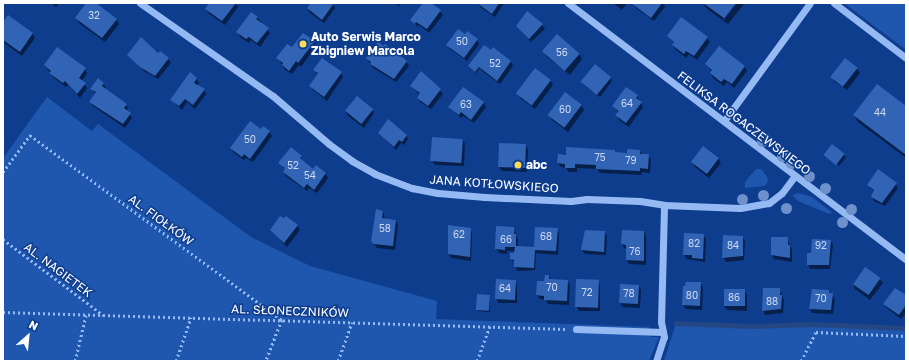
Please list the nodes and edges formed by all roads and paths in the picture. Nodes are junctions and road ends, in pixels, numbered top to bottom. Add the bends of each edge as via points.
1 (140, 3) edge
2 (568, 3) edge
3 (810, 3) edge
4 (834, 3) edge
5 (906, 58) edge
6 (724, 121) junction
7 (3, 172) edge
8 (796, 176) junction
9 (664, 205) junction
10 (3, 239) edge
11 (906, 260) edge
12 (3, 312) edge
13 (86, 314) junction
14 (103, 315) junction
15 (191, 317) junction
16 (282, 320) junction
17 (352, 322) junction
18 (490, 326) junction
19 (576, 329) joint
20 (663, 332) junction
21 (906, 336) edge
22 (75, 361) edge
23 (176, 361) edge
24 (266, 361) edge
25 (338, 361) edge
26 (477, 361) edge
27 (656, 361) edge
28 (801, 361) edge

1 - 9 street, JANA KOTŁOWSKIEGO via 273,96 329,144 375,174 412,188 438,193 571,201 640,201
2 - 6 street, FELIKSA ROGACZEWSKIEGO
3 - 6 street
4 - 5 street
6 - 8 street, FELIKSA ROGACZEWSKIEGO
7 - 16 path, AL. FIOŁKÓW via 30,135
8 - 9 street, JANA KOTŁOWSKIEGO via 782,193 769,202 755,206 740,208
8 - 11 street, FELIKSA ROGACZEWSKIEGO
9 - 20 street via 661,322
10 - 14 path, AL. NAGIETEK
12 - 13 path, AL. SŁONECZNIKÓW
13 - 14 path, AL. SŁONECZNIKÓW
13 - 22 path, AL. NAGIETEK
14 - 15 path, AL. SŁONECZNIKÓW
15 - 16 path, AL. SŁONECZNIKÓW
15 - 23 path
16 - 17 path, AL. SŁONECZNIKÓW
16 - 24 path
17 - 18 path, AL. SŁONECZNIKÓW
17 - 25 path
18 - 19 path, AL. SŁONECZNIKÓW
18 - 26 path
19 - 20 street
20 - 27 street via 664,337
21 - 28 path via 816,332

